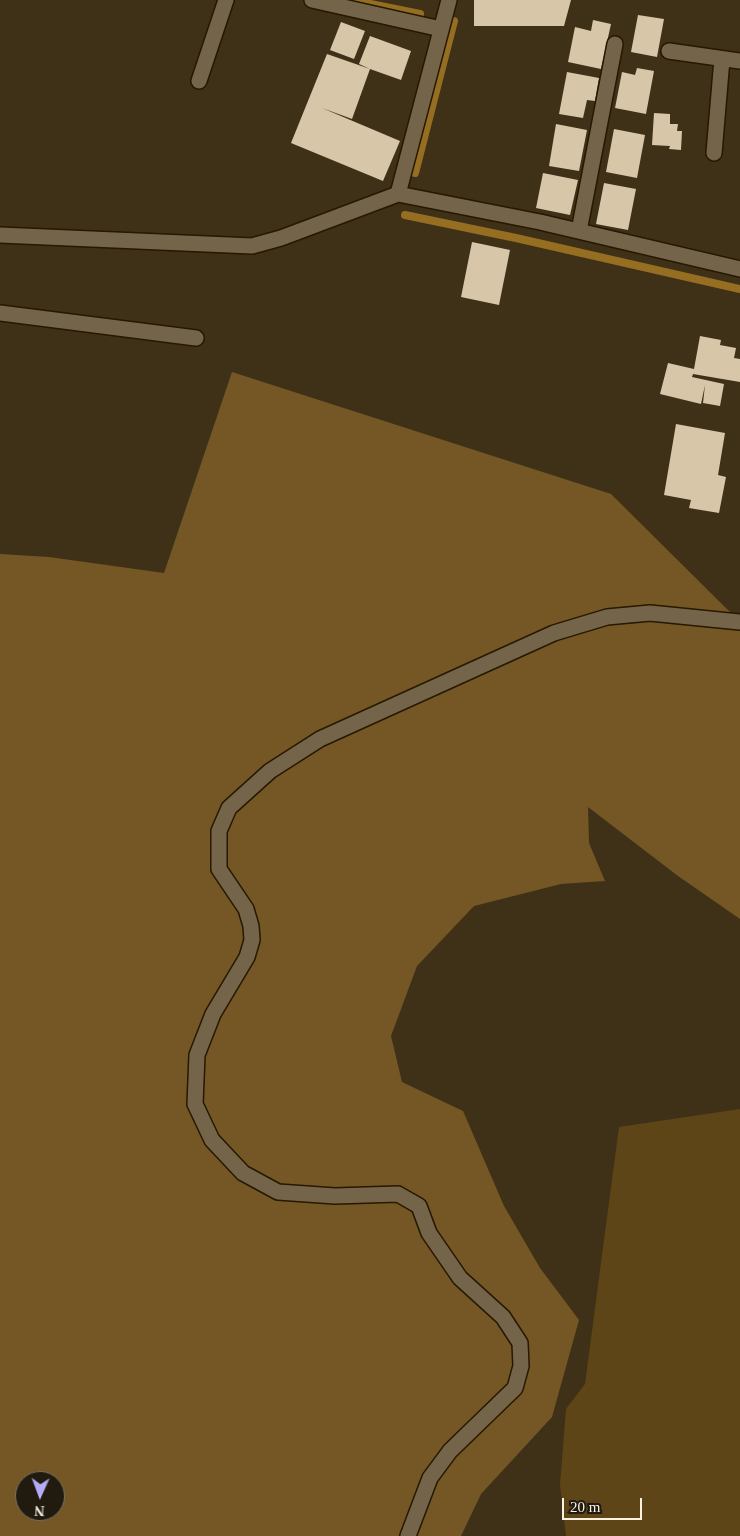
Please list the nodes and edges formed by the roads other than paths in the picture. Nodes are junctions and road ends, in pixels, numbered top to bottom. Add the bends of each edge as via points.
1 (226, 0) edge
2 (312, 0) edge
3 (449, 0) edge
4 (441, 29) junction
5 (615, 44) dead end
6 (669, 51) dead end
7 (722, 59) junction
8 (740, 62) edge
9 (199, 81) dead end
10 (714, 153) dead end
11 (398, 194) junction
12 (579, 231) junction
13 (0, 235) edge
14 (740, 269) edge
15 (0, 313) edge
16 (196, 338) dead end
17 (740, 622) edge
18 (408, 1536) edge

1 - 9 street
2 - 4 street
3 - 4 street
4 - 11 street
5 - 12 street
6 - 7 street
7 - 8 street
7 - 10 street
11 - 12 street
11 - 13 street via 252,246
12 - 14 street
15 - 16 street
17 - 18 street via 650,613 607,617 554,632 320,740 270,772 229,808 219,831 220,869 246,909 252,926 252,940 247,957 213,1014 197,1055 195,1104 212,1140 243,1173 278,1192 335,1196 398,1194 419,1206 429,1233 460,1278 503,1317 520,1342 521,1366 515,1388 450,1451 430,1478

